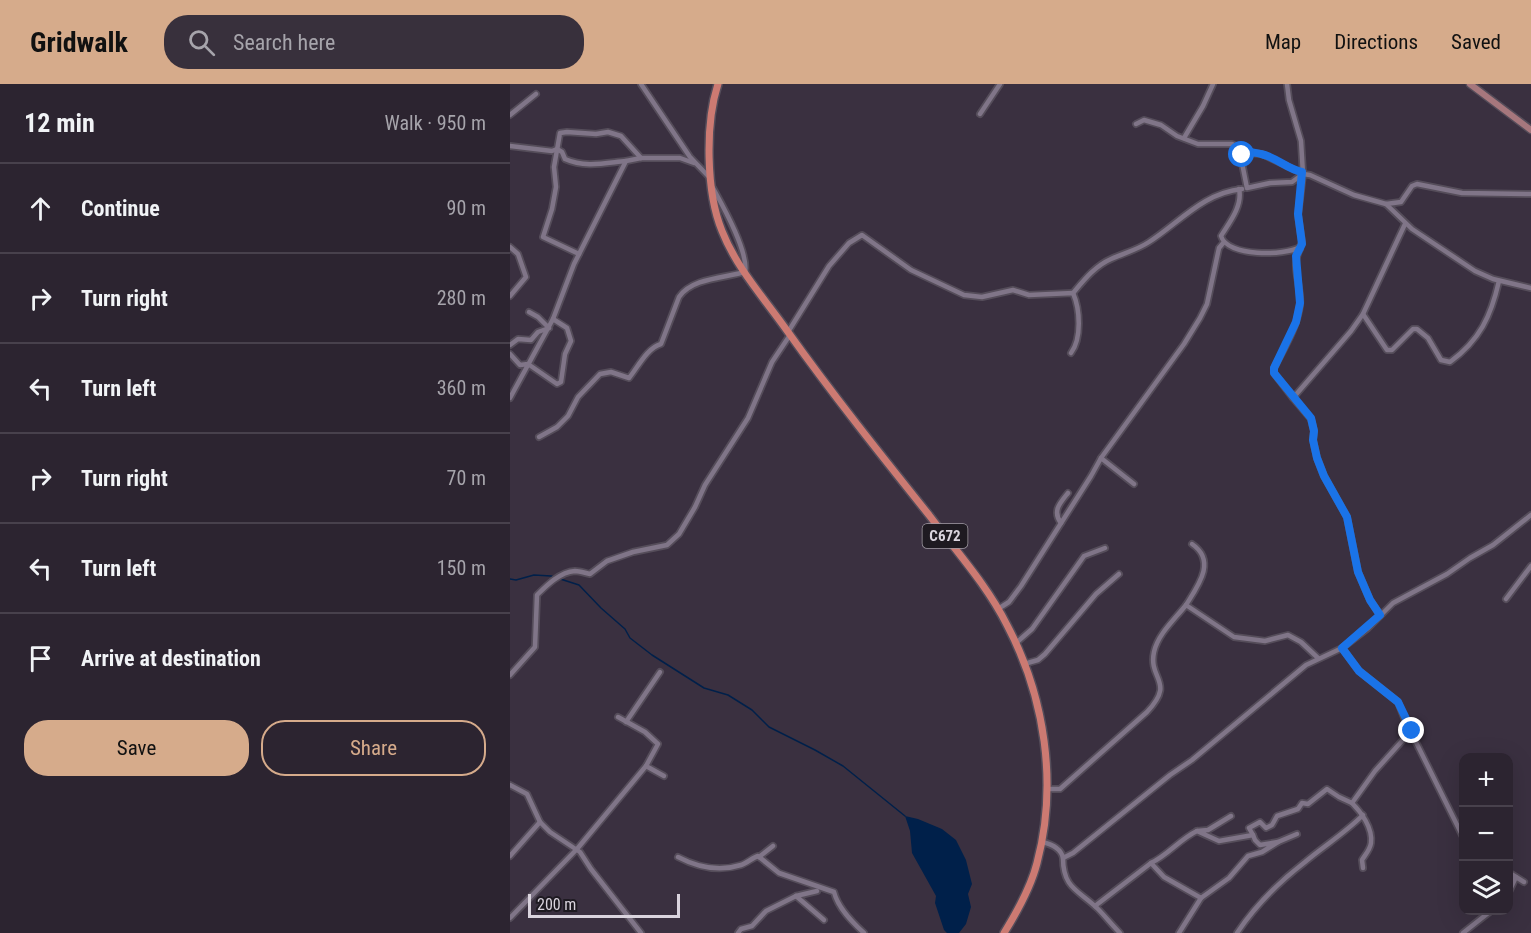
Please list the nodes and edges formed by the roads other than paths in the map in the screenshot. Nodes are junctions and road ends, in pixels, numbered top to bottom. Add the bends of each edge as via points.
1 (641, 84) edge
2 (718, 84) edge
3 (1000, 84) edge
4 (1213, 84) edge
5 (1287, 84) edge
6 (1470, 84) edge
7 (536, 94) dead end
8 (980, 114) dead end
9 (510, 116) edge
10 (1137, 124) dead end
11 (1530, 128) edge
12 (1184, 138) junction
13 (510, 147) edge
14 (557, 149) junction
15 (1242, 149) junction
16 (641, 158) junction
17 (626, 161) junction
18 (694, 163) junction
19 (1302, 173) junction
20 (712, 183) junction
21 (1247, 188) junction
22 (1239, 189) junction
23 (1531, 194) edge
24 (1386, 204) junction
25 (1406, 224) junction
26 (1224, 242) junction
27 (510, 247) edge
28 (1300, 247) junction
29 (579, 254) junction
30 (745, 273) junction
31 (1499, 281) junction
32 (1531, 288) edge
33 (1072, 293) junction
34 (510, 296) edge
35 (529, 312) dead end
36 (1363, 314) junction
37 (553, 319) junction
38 (549, 328) junction
39 (789, 334) junction
40 (510, 345) edge
41 (1071, 353) dead end
42 (510, 354) edge
43 (528, 364) junction
44 (510, 398) edge
45 (1293, 398) junction
46 (538, 437) dead end
47 (1101, 458) junction
48 (1134, 484) dead end
49 (1068, 494) dead end
50 (1531, 515) edge
51 (1061, 523) junction
52 (1192, 544) dead end
53 (1105, 548) dead end
54 (1531, 566) edge
55 (1119, 574) dead end
56 (1506, 599) dead end
57 (1186, 605) junction
58 (998, 609) junction
59 (1380, 615) junction
60 (1016, 643) junction
61 (1342, 648) junction
62 (1318, 658) junction
63 (1024, 664) junction
64 (660, 672) dead end
65 (510, 675) edge
66 (618, 717) dead end
67 (626, 722) junction
68 (1412, 731) junction
69 (646, 766) junction
70 (664, 776) dead end
71 (510, 785) edge
72 (1047, 789) junction
73 (1352, 802) junction
74 (1363, 815) junction
75 (1231, 816) dead end
76 (540, 822) junction
77 (1459, 829) edge
78 (1197, 831) junction
79 (1297, 834) dead end
80 (1253, 835) junction
81 (1042, 842) junction
82 (1278, 842) junction
83 (773, 846) dead end
84 (577, 849) junction
85 (510, 856) edge
86 (678, 857) dead end
87 (759, 857) junction
88 (1063, 858) junction
89 (1151, 863) junction
90 (1363, 868) dead end
91 (1513, 875) edge
92 (1516, 877) junction
93 (1524, 882) dead end
94 (1513, 884) edge
95 (817, 891) dead end
96 (796, 896) junction
97 (1201, 898) junction
98 (1095, 906) junction
99 (1486, 915) edge
100 (510, 918) edge
101 (824, 920) dead end
102 (641, 933) edge
103 (738, 933) edge
104 (864, 933) edge
105 (1004, 933) edge
106 (1120, 933) edge
107 (1179, 933) edge
108 (1238, 933) edge
109 (1464, 933) edge

1 - 18 street
2 - 20 main road, C672 via 709,130
3 - 8 street
4 - 12 street
5 - 19 street via 1300,136
6 - 11 street
7 - 9 street
10 - 12 street via 1151,121
12 - 15 street via 1201,145 1227,143
13 - 14 street
14 - 16 street via 560,133 608,132 621,136
14 - 17 street via 565,159 579,164
14 - 29 street via 552,209 543,237
15 - 19 street
15 - 21 street
16 - 17 street
16 - 18 street via 680,158
17 - 29 street
18 - 20 street
19 - 21 street via 1292,182
19 - 24 street via 1358,197
19 - 28 street
20 - 30 main road, C672 via 721,231
21 - 22 street
22 - 26 street via 1239,201 1221,236
22 - 33 street via 1216,195 1146,244 1105,262
23 - 24 street via 1462,193 1417,184 1402,201
24 - 25 street
25 - 31 street via 1469,268
25 - 36 street
26 - 28 street via 1244,252
26 - 47 street via 1200,318
27 - 34 street via 518,254 526,277
28 - 45 street via 1296,256 1300,303 1296,322 1274,368
29 - 37 street
30 - 39 main road, C672
30 - 46 street via 711,279 684,290 661,344 646,354 629,378 611,372 600,374 578,397 568,416
31 - 32 street
31 - 36 street via 1481,331 1450,362 1438,357 1428,338 1417,329 1387,350
33 - 39 street via 1029,295 1013,290 982,297 964,295 911,270 860,235 830,266
33 - 41 street via 1078,319 1077,340
35 - 38 street
36 - 45 street
37 - 38 street
37 - 43 street via 567,328 571,341 561,382 557,384
38 - 40 street via 531,340 518,339
38 - 43 street
39 - 58 main road, C672
39 - 65 street via 748,418 705,484 679,534 667,545 626,554 590,574 573,571 546,586 537,595 535,647
42 - 43 street via 520,365
43 - 44 street
45 - 59 street via 1312,423 1313,447 1347,517 1358,572
47 - 48 street
47 - 51 street
49 - 51 street via 1056,509
50 - 59 street via 1493,545 1406,595
51 - 58 street via 1013,597
52 - 57 street via 1201,550 1205,568
53 - 60 street via 1084,556 1032,629
54 - 56 street
55 - 63 street via 1096,594 1045,654
57 - 62 street via 1234,637 1265,641 1288,635
57 - 72 street via 1154,653 1161,684 1154,705 1060,789
58 - 60 main road, C672
59 - 61 street
60 - 63 main road, C672
61 - 62 street
61 - 68 street via 1359,671 1398,702
62 - 88 street
63 - 72 main road, C672 via 1037,699
64 - 67 street
66 - 67 street
67 - 69 street via 658,744
68 - 73 street
68 - 77 street
69 - 70 street
69 - 84 street
71 - 76 street via 527,794
72 - 81 main road, C672
73 - 74 street
73 - 80 street via 1327,789 1308,804 1302,803 1298,809 1277,816 1272,825 1266,828 1260,822 1249,828
74 - 90 street via 1372,840 1362,860
74 - 108 street via 1266,897
75 - 78 street via 1208,830
76 - 84 street
76 - 85 street
78 - 80 street via 1219,841
78 - 89 street
79 - 82 street
80 - 82 street via 1260,845
81 - 88 street via 1058,849
81 - 105 main road, C672 via 1036,866
82 - 97 street via 1248,856 1229,878
83 - 87 street
84 - 100 street
84 - 102 street
86 - 87 street via 698,866 716,868 739,866 756,855
87 - 104 street via 779,873 834,892 835,899
88 - 98 street via 1067,881
89 - 97 street via 1164,877
89 - 98 street
91 - 92 street
92 - 93 street
92 - 94 street
95 - 96 street
96 - 101 street
96 - 103 street via 766,911 752,926
97 - 107 street
98 - 106 street
99 - 109 street

